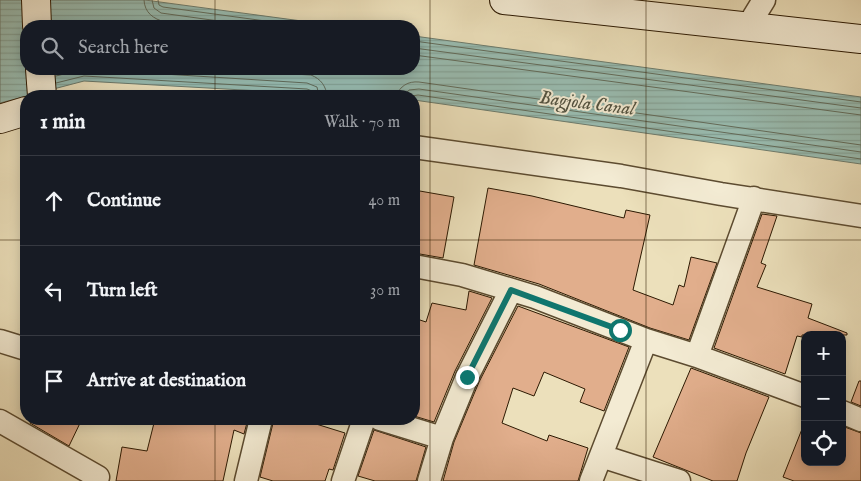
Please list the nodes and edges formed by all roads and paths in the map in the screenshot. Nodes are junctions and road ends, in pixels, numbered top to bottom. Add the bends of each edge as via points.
1 (36, 0) edge
2 (504, 0) edge
3 (764, 0) edge
4 (38, 20) edge
5 (748, 26) junction
6 (861, 39) edge
7 (40, 75) edge
8 (42, 90) edge
9 (20, 113) edge
10 (0, 119) edge
11 (420, 148) edge
12 (754, 198) junction
13 (861, 216) edge
14 (420, 267) edge
15 (511, 290) junction
16 (646, 340) junction
17 (0, 342) edge
18 (20, 347) edge
19 (698, 356) junction
20 (801, 395) edge
21 (846, 414) edge
22 (861, 420) edge
23 (0, 421) edge
24 (260, 425) edge
25 (362, 425) edge
26 (400, 425) edge
27 (442, 438) junction
28 (601, 456) junction
29 (98, 477) dead end
30 (246, 481) edge
31 (343, 481) edge
32 (429, 481) edge
33 (591, 481) edge
34 (679, 481) edge

1 - 4 street
2 - 5 street
3 - 5 street
5 - 6 street
7 - 8 street
9 - 10 street
11 - 12 street
12 - 13 street
12 - 19 street
14 - 15 street via 462,275
15 - 16 street
15 - 27 street via 467,377
16 - 19 street
16 - 28 street
17 - 18 street
19 - 20 street
21 - 22 street
23 - 29 street
24 - 30 street
25 - 31 street
26 - 27 street
27 - 32 street
28 - 33 street
28 - 34 street

